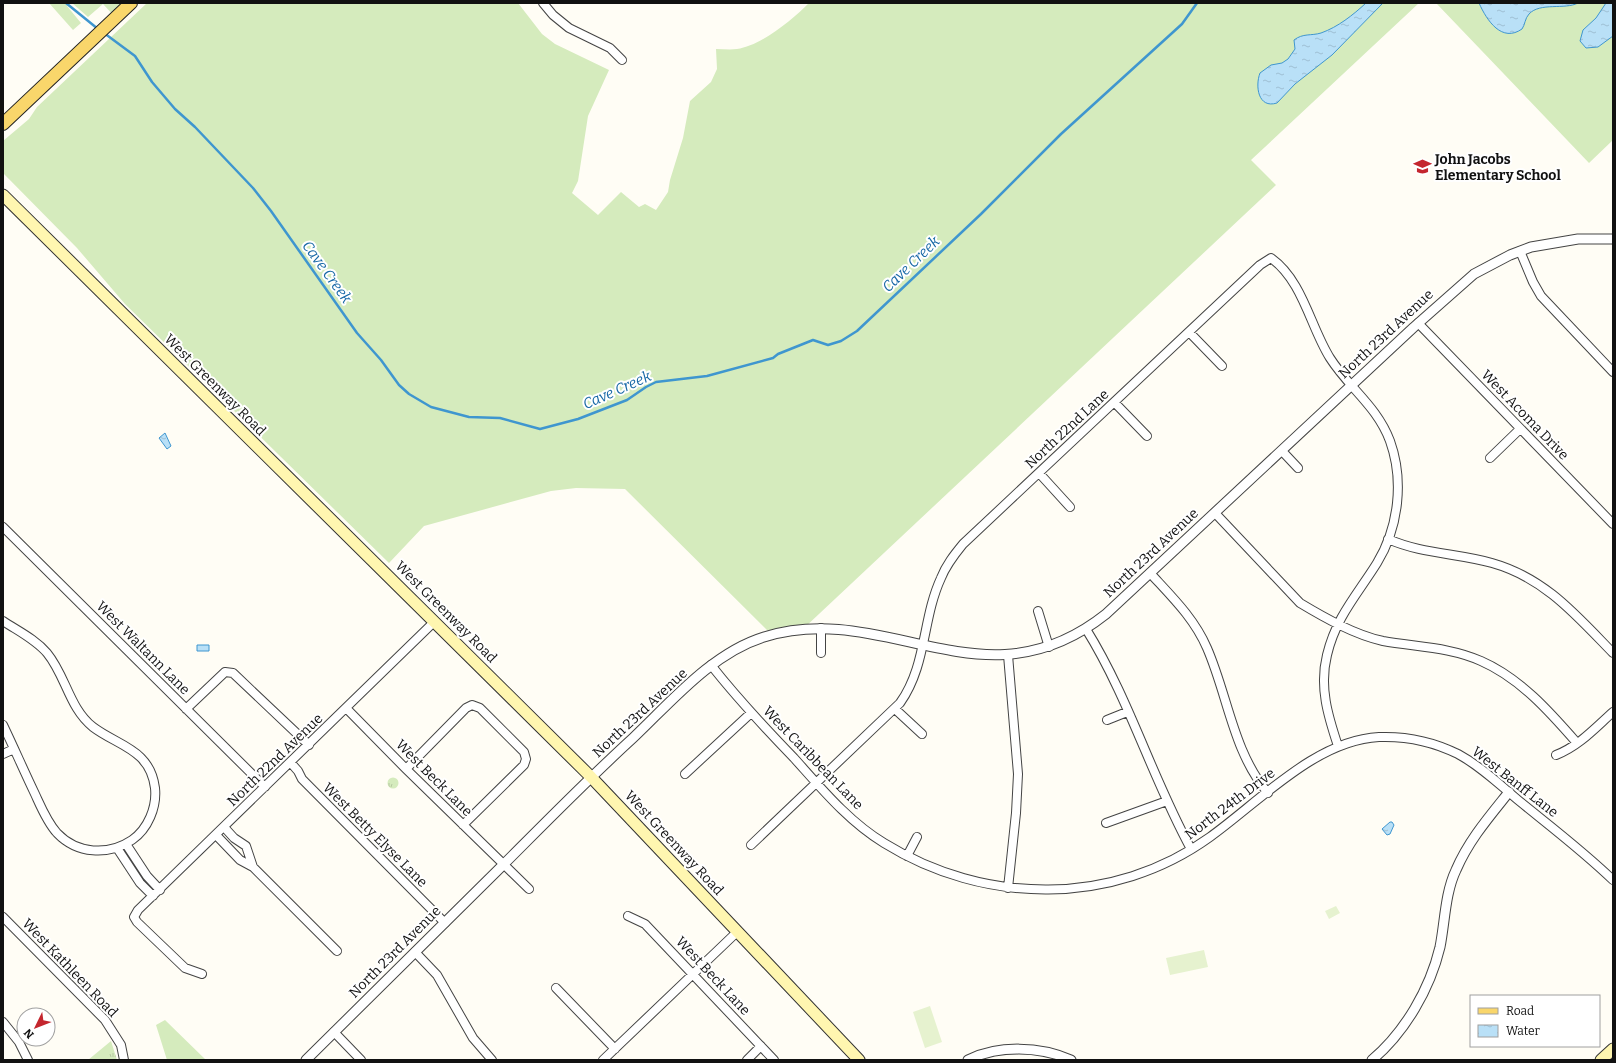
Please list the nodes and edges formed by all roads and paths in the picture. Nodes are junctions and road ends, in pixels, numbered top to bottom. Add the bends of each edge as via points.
1 (130, 3) edge
2 (543, 3) edge
3 (622, 60) dead end
4 (3, 124) edge
5 (3, 195) edge
6 (1613, 239) edge
7 (1520, 251) junction
8 (1418, 323) junction
9 (1189, 332) junction
10 (1222, 366) dead end
11 (1613, 372) edge
12 (1352, 385) junction
13 (1114, 402) junction
14 (1520, 429) junction
15 (1147, 436) dead end
16 (1282, 450) junction
17 (1490, 458) dead end
18 (1298, 468) dead end
19 (1039, 473) junction
20 (1070, 507) dead end
21 (1215, 513) junction
22 (1613, 524) edge
23 (3, 527) edge
24 (1388, 539) junction
25 (1150, 573) junction
26 (1038, 611) dead end
27 (3, 621) edge
28 (434, 622) junction
29 (1337, 623) junction
30 (821, 628) junction
31 (1086, 629) junction
32 (924, 645) junction
33 (1049, 647) junction
34 (1613, 652) edge
35 (821, 653) dead end
36 (1008, 655) junction
37 (711, 665) junction
38 (346, 708) junction
39 (186, 709) junction
40 (895, 709) junction
41 (1127, 712) junction
42 (1613, 712) edge
43 (751, 713) junction
44 (1107, 720) dead end
45 (3, 725) edge
46 (922, 734) dead end
47 (1577, 743) junction
48 (309, 745) junction
49 (1338, 746) junction
50 (14, 749) junction
51 (3, 754) edge
52 (1556, 755) dead end
53 (291, 763) junction
54 (406, 769) junction
55 (685, 774) dead end
56 (592, 777) junction
57 (817, 783) junction
58 (266, 787) junction
59 (1509, 792) junction
60 (1268, 793) junction
61 (1167, 800) junction
62 (1106, 823) dead end
63 (463, 825) junction
64 (224, 827) junction
65 (216, 835) junction
66 (916, 837) dead end
67 (752, 845) dead end
68 (121, 846) junction
69 (246, 846) junction
70 (1192, 849) junction
71 (236, 856) junction
72 (907, 856) junction
73 (504, 864) junction
74 (253, 867) junction
75 (141, 868) junction
76 (134, 874) junction
77 (1613, 880) edge
78 (1008, 888) junction
79 (529, 889) dead end
80 (160, 890) junction
81 (153, 896) junction
82 (628, 916) dead end
83 (3, 917) edge
84 (445, 923) junction
85 (737, 932) junction
86 (337, 951) dead end
87 (415, 952) junction
88 (202, 974) dead end
89 (693, 974) junction
90 (556, 988) dead end
91 (3, 1022) edge
92 (334, 1032) junction
93 (761, 1046) junction
94 (615, 1049) junction
95 (1613, 1049) edge
96 (28, 1060) edge
97 (124, 1060) edge
98 (306, 1060) edge
99 (361, 1060) edge
100 (492, 1060) edge
101 (603, 1060) edge
102 (747, 1060) edge
103 (774, 1060) edge
104 (858, 1060) edge
105 (968, 1060) edge
106 (1071, 1060) edge
107 (1372, 1060) edge
108 (1601, 1060) edge

1 - 4 main road
2 - 3 street via 569,28 610,48
5 - 28 main road, West Greenway Road
6 - 7 street, North 23rd Avenue via 1565,240
7 - 8 street, North 23rd Avenue via 1474,274
7 - 11 street via 1542,296
8 - 12 street, North 23rd Avenue
8 - 14 street, West Acoma Drive
9 - 10 street
9 - 12 street, North 22nd Lane via 1260,265 1271,258 1280,265 1300,294 1328,354
9 - 13 street, North 22nd Lane
12 - 16 street, North 23rd Avenue
12 - 24 street via 1374,410 1384,427 1395,458 1398,493
13 - 15 street
13 - 19 street, North 22nd Lane
14 - 17 street
14 - 22 street, West Acoma Drive
16 - 18 street
16 - 21 street, North 23rd Avenue
19 - 20 street
19 - 32 street, North 22nd Lane via 954,555 940,579 934,596
21 - 25 street, North 23rd Avenue
21 - 29 street via 1291,595 1315,612
23 - 39 street, West Waltann Lane
24 - 29 street via 1377,562
24 - 34 street via 1423,551 1491,563 1530,578 1564,602
25 - 31 street, North 23rd Avenue
25 - 60 street via 1183,608 1200,634 1214,666 1245,758
26 - 33 street
27 - 68 street via 47,653 72,701 85,719 103,733 130,747 146,764 155,787 152,812 140,833
28 - 38 street, North 22nd Avenue
28 - 56 main road, West Greenway Road
29 - 47 street via 1382,640 1441,649 1482,661 1522,686
29 - 49 street via 1327,656 1324,679 1328,716
30 - 32 street, North 23rd Avenue via 853,631
30 - 35 street
30 - 37 street, North 23rd Avenue via 786,631 763,637
31 - 33 street, North 23rd Avenue
31 - 41 street via 1104,659
32 - 36 street, North 23rd Avenue via 965,654
32 - 40 street, North 22nd Lane via 914,680
33 - 36 street, North 23rd Avenue
36 - 78 street via 1018,782
37 - 43 street, West Caribbean Lane
37 - 56 street, North 23rd Avenue
38 - 48 street, North 22nd Avenue
38 - 54 street, West Beck Lane
39 - 48 street via 218,677 225,672 233,673
39 - 58 street, West Waltann Lane
40 - 46 street
40 - 57 street, North 22nd Lane
41 - 44 street
41 - 61 street
42 - 47 street
43 - 55 street
43 - 57 street, West Caribbean Lane
45 - 50 street
47 - 52 street via 1569,750
48 - 53 street, North 22nd Avenue
49 - 59 street, West Banff Lane via 1381,737 1429,743 1458,755
49 - 60 street, North 24th Drive via 1315,758
50 - 51 street
50 - 68 street via 56,833 64,840 84,849 96,851
53 - 58 street, North 22nd Avenue
53 - 84 street, West Betty Elyse Lane via 302,779
54 - 63 street, West Beck Lane
54 - 63 street via 466,708 472,705 480,708 524,752 526,759 524,766
56 - 73 street, North 23rd Avenue
56 - 85 main road, West Greenway Road
57 - 67 street, North 22nd Lane
57 - 72 street, West Caribbean Lane via 875,838
58 - 64 street, North 22nd Avenue
59 - 77 street, West Banff Lane via 1582,851
59 - 107 street via 1478,829 1455,871 1432,974 1417,1005 1388,1044
60 - 70 street, North 24th Drive
61 - 62 street
61 - 70 street
63 - 73 street, West Beck Lane
64 - 65 street, North 22nd Avenue
64 - 69 street
65 - 71 street
65 - 80 street, North 22nd Avenue
66 - 72 street
68 - 75 street
68 - 76 street
69 - 71 street
69 - 74 street
70 - 78 street, North 24th Drive via 1143,872 1088,887 1054,890
71 - 74 street
72 - 78 street, West Caribbean Lane via 936,871 965,880
73 - 79 street
73 - 84 street, North 23rd Avenue
74 - 86 street
75 - 76 street
75 - 80 street
76 - 81 street
80 - 81 street, North 22nd Avenue
81 - 88 street, North 22nd Avenue via 138,910 134,917 137,922 185,968
82 - 89 street, West Beck Lane via 645,924
83 - 97 street, West Kathleen Road via 105,1020 121,1046
84 - 87 street, North 23rd Avenue
85 - 89 street
85 - 104 main road, West Greenway Road
87 - 92 street, North 23rd Avenue
87 - 100 street via 437,975 473,1038
89 - 93 street, West Beck Lane
89 - 94 street
90 - 94 street
91 - 96 street via 19,1042
92 - 98 street, North 23rd Avenue
92 - 99 street
93 - 102 street
93 - 103 street, West Beck Lane
94 - 101 street
95 - 108 main road
105 - 106 street via 991,1052 1038,1050

